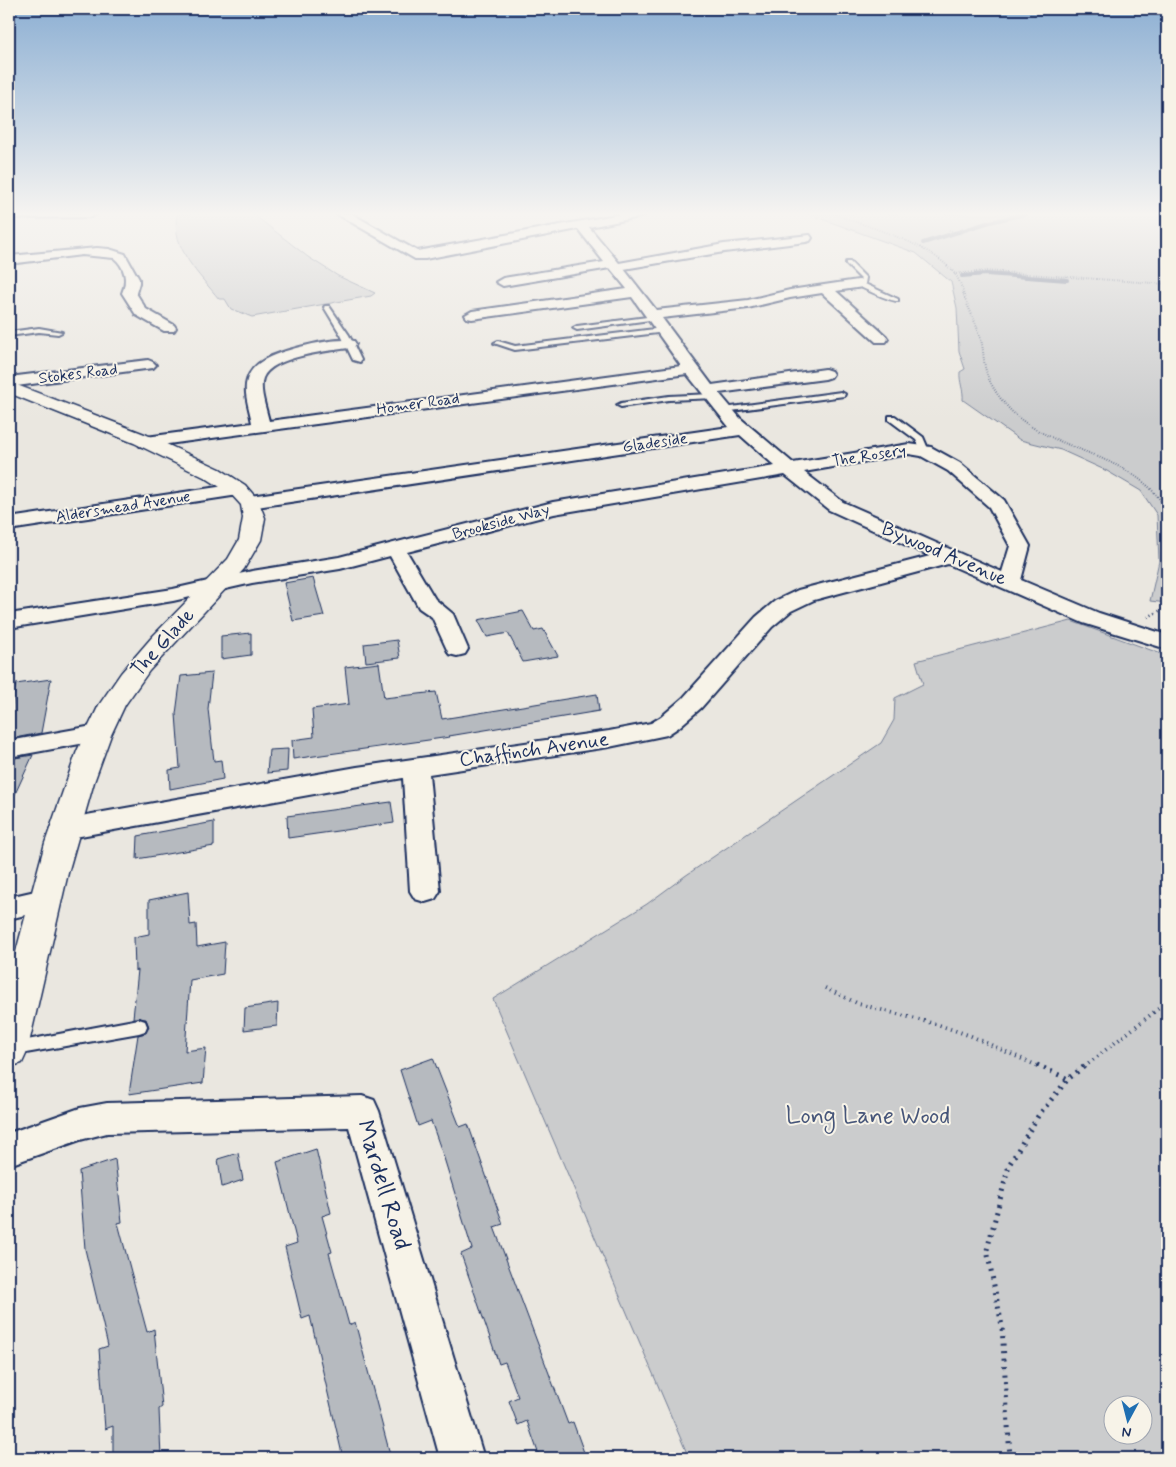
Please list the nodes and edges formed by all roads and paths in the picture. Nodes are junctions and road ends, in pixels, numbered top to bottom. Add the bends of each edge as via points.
1 (133, 282) edge
2 (628, 282) edge
3 (862, 282) edge
4 (960, 282) edge
5 (1146, 282) edge
6 (858, 284) junction
7 (1167, 284) edge
8 (825, 289) junction
9 (636, 292) junction
10 (896, 300) dead end
11 (327, 307) dead end
12 (472, 315) dead end
13 (657, 321) junction
14 (169, 328) dead end
15 (576, 328) dead end
16 (58, 332) dead end
17 (9, 334) edge
18 (881, 339) dead end
19 (498, 343) dead end
20 (349, 344) junction
21 (358, 360) dead end
22 (148, 365) dead end
23 (691, 369) junction
24 (825, 374) dead end
25 (9, 382) edge
26 (9, 387) edge
27 (710, 393) junction
28 (841, 394) dead end
29 (621, 404) dead end
30 (724, 410) junction
31 (892, 418) dead end
32 (261, 425) junction
33 (742, 430) junction
34 (146, 442) junction
35 (925, 452) junction
36 (788, 469) junction
37 (244, 496) junction
38 (1167, 512) edge
39 (9, 524) edge
40 (396, 550) junction
41 (950, 556) junction
42 (1010, 582) junction
43 (216, 585) junction
44 (1167, 607) edge
45 (1143, 619) dead end
46 (9, 621) edge
47 (1167, 642) edge
48 (457, 649) dead end
49 (98, 733) junction
50 (9, 749) edge
51 (415, 767) junction
52 (64, 829) junction
53 (425, 891) dead end
54 (44, 900) junction
55 (9, 908) edge
56 (826, 988) dead end
57 (1167, 1002) edge
58 (139, 1026) dead end
59 (9, 1051) edge
60 (1068, 1079) junction
61 (9, 1149) edge
62 (462, 1458) edge
63 (1010, 1458) edge

1 - 14 street via 129,293 139,310
2 - 9 street
3 - 6 lane
4 - 38 path via 982,340 987,375 998,396 1022,421 1122,469 1150,487
5 - 7 path
6 - 8 street
6 - 10 lane
8 - 13 street
8 - 18 street
9 - 12 street
9 - 13 street
11 - 20 lane
13 - 15 lane
13 - 19 lane via 525,347
13 - 23 street
16 - 17 lane via 39,330
20 - 21 lane
20 - 32 street via 297,352 260,370 254,384
22 - 25 street, Stokes Road
23 - 27 street
23 - 32 street, Homer Road
24 - 27 street
26 - 34 street
27 - 29 lane
27 - 30 street
28 - 30 lane
30 - 33 street
31 - 35 lane via 920,439
32 - 34 street, Homer Road
33 - 36 street, Bywood Avenue
33 - 37 street, Gladeside
34 - 37 street via 205,469
35 - 36 street, The Rosery via 909,449
35 - 42 street, The Rosery via 954,467 997,504 1020,546
36 - 40 street, Brookside Way via 553,508
36 - 41 street, Bywood Avenue via 824,498 848,512
37 - 39 street, Aldersmead Avenue
37 - 43 street, The Glade via 254,513 254,525 234,567
40 - 43 street, Brookside Way
40 - 48 street via 427,603 442,614
41 - 42 street, Bywood Avenue
41 - 51 street, Chaffinch Avenue via 806,595 782,606 692,703 658,729
42 - 47 street, Bywood Avenue via 1090,618
43 - 46 street, Brookside Way
43 - 49 street, The Glade via 127,683
44 - 45 path
49 - 50 street
49 - 52 street, The Glade
51 - 52 street, Chaffinch Avenue
51 - 53 street
52 - 54 street, The Glade
54 - 55 street
54 - 59 street, The Glade
56 - 60 path via 859,1004 939,1025 980,1040
57 - 60 path
58 - 59 lane
60 - 63 path via 1038,1116 1009,1164 987,1250 1002,1326
61 - 62 street, Mardell Road via 107,1118 362,1111

